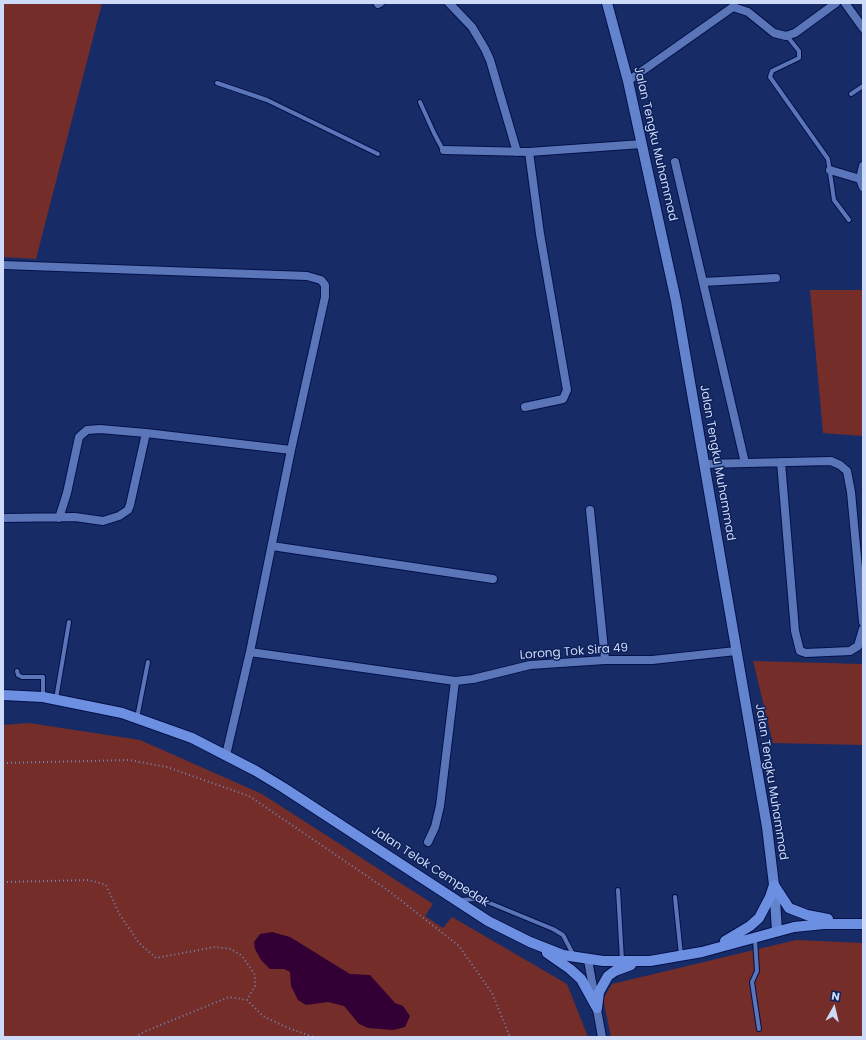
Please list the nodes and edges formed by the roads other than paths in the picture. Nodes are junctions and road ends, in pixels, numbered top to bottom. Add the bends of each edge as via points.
1 (449, 3) edge
2 (607, 3) edge
3 (836, 3) edge
4 (845, 3) edge
5 (731, 5) edge
6 (863, 28) edge
7 (786, 36) junction
8 (628, 81) junction
9 (217, 83) dead end
10 (863, 86) edge
11 (851, 94) dead end
12 (420, 102) dead end
13 (642, 144) junction
14 (444, 150) joint
15 (517, 152) junction
16 (529, 152) junction
17 (378, 154) dead end
18 (675, 162) dead end
19 (863, 166) edge
20 (830, 170) junction
21 (862, 183) edge
22 (849, 220) dead end
23 (3, 265) edge
24 (776, 278) dead end
25 (703, 282) junction
26 (525, 407) dead end
27 (146, 433) junction
28 (291, 450) junction
29 (781, 462) junction
30 (745, 463) junction
31 (704, 464) junction
32 (590, 510) dead end
33 (3, 518) edge
34 (59, 518) junction
35 (272, 546) junction
36 (493, 579) dead end
37 (69, 622) dead end
38 (863, 622) edge
39 (863, 629) edge
40 (736, 651) junction
41 (250, 652) junction
42 (605, 660) junction
43 (148, 662) dead end
44 (18, 671) dead end
45 (455, 681) junction
46 (3, 695) edge
47 (43, 697) junction
48 (56, 700) junction
49 (137, 718) junction
50 (226, 755) junction
51 (428, 842) dead end
52 (774, 885) junction
53 (618, 890) dead end
54 (675, 897) dead end
55 (456, 900) junction
56 (858, 924) edge
57 (777, 931) junction
58 (755, 938) junction
59 (530, 942) junction
60 (702, 952) junction
61 (681, 956) junction
62 (576, 958) junction
63 (588, 960) junction
64 (650, 961) junction
65 (622, 962) junction
66 (597, 1008) junction
67 (760, 1029) dead end
68 (602, 1037) edge

1 - 15 street via 472,27 485,49
2 - 8 main road, Jalan Tengku Muhammad
3 - 7 street via 795,33
4 - 6 street
5 - 7 street via 748,12 774,33
5 - 8 street
7 - 20 lane via 799,51 799,58 772,71 770,77 823,151
8 - 13 main road, Jalan Tengku Muhammad
9 - 17 lane via 267,100
10 - 11 lane
12 - 14 lane
13 - 16 street
13 - 31 main road, Jalan Tengku Muhammad via 676,301
14 - 15 street
15 - 16 street
16 - 26 street via 540,234 567,390 563,399
18 - 25 street
19 - 21 street
20 - 21 street
20 - 22 lane via 834,200
23 - 28 street via 283,275 315,277 322,280 326,290 325,297
24 - 25 street
25 - 30 street
27 - 28 street
27 - 34 street via 128,510 111,520
27 - 34 street via 93,429 82,433
28 - 35 street
29 - 30 street
29 - 38 street via 831,461 847,471
29 - 39 street via 795,631 800,651 850,651 858,646
30 - 31 street
31 - 40 main road, Jalan Tengku Muhammad
32 - 42 street
33 - 34 street
35 - 36 street
35 - 41 street
37 - 48 lane
40 - 42 street, Lorong Tok Sira 49 via 658,660
40 - 52 main road, Jalan Tengku Muhammad
41 - 45 street, Lorong Tok Sira 49
41 - 50 street
42 - 45 street, Lorong Tok Sira 49 via 530,665 473,680
43 - 49 lane
44 - 47 lane via 18,675 22,677 43,678
45 - 51 street via 440,806
46 - 47 main road, Jalan Telok Cempedak
47 - 48 main road, Jalan Telok Cempedak
48 - 49 main road, Jalan Telok Cempedak
49 - 50 main road, Jalan Telok Cempedak via 168,728
50 - 55 main road, Jalan Telok Cempedak via 284,788
52 - 56 main road via 790,908 798,913
52 - 57 main road, Jalan Tengku Muhammad
52 - 60 main road via 765,908 750,926
53 - 65 lane
54 - 61 lane
55 - 59 main road, Jalan Telok Cempedak via 488,921
55 - 62 lane via 485,901 553,929 563,935
56 - 57 main road, Jalan Telok Cempedak via 809,925
57 - 58 main road, Jalan Telok Cempedak
58 - 60 main road, Jalan Telok Cempedak
58 - 67 lane via 757,971 752,982
59 - 62 main road, Jalan Telok Cempedak
59 - 66 main road via 581,979
60 - 61 main road, Jalan Telok Cempedak
61 - 64 main road, Jalan Telok Cempedak
62 - 63 main road, Jalan Telok Cempedak
63 - 65 main road, Jalan Telok Cempedak
63 - 66 street
64 - 65 main road, Jalan Telok Cempedak
64 - 66 main road via 624,967 608,976 599,992
66 - 68 street

